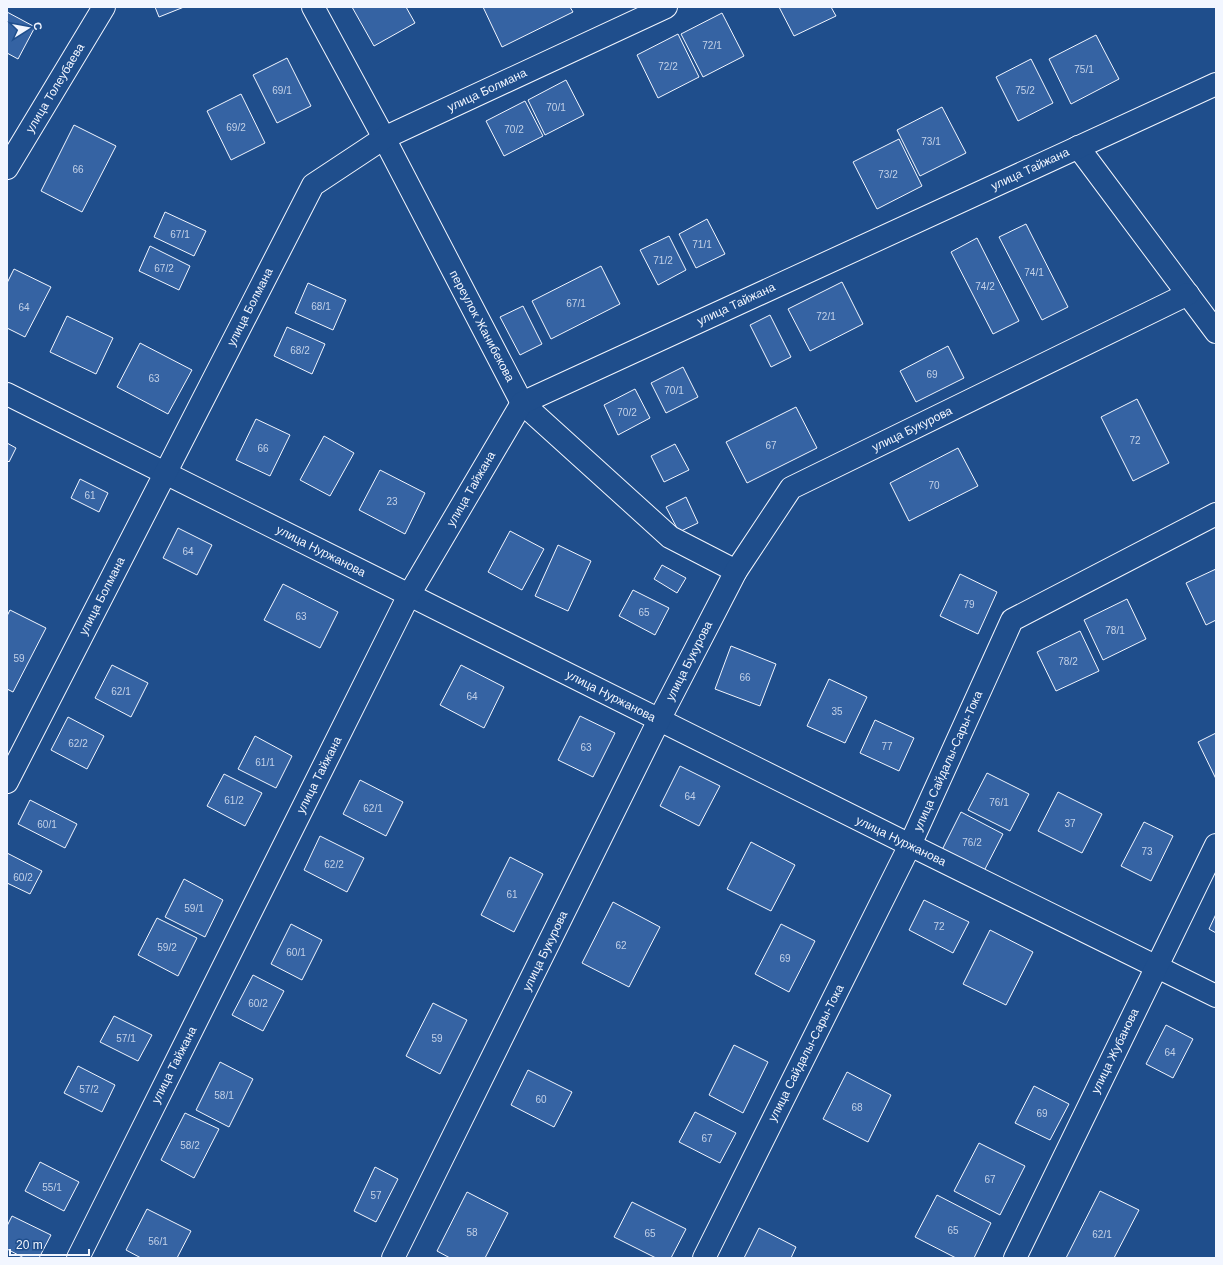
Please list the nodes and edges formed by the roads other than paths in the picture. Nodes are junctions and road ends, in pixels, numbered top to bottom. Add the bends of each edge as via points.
1 (104, 7) edge
2 (313, 7) edge
3 (666, 7) edge
4 (1216, 84) edge
5 (384, 138) junction
6 (1078, 147) junction
7 (7, 168) edge
8 (1188, 294) junction
9 (1216, 332) edge
10 (7, 394) edge
11 (522, 403) junction
12 (165, 473) junction
13 (1216, 514) edge
14 (736, 571) junction
15 (409, 595) junction
16 (659, 720) junction
17 (7, 782) edge
18 (910, 845) junction
19 (1216, 845) edge
20 (1156, 966) junction
21 (1216, 996) edge
22 (78, 1258) edge
23 (392, 1258) edge
24 (704, 1258) edge
25 (1015, 1258) edge

1 - 7 street, улица Толеубаева
2 - 5 street, переулок Жанибекова
3 - 5 street, улица Болмана
4 - 6 street, улица Тайжана
5 - 11 street, переулок Жанибекова
5 - 12 street, улица Болмана via 313,185
6 - 8 street
6 - 11 street, улица Тайжана
8 - 9 street
8 - 14 street, улица Букурова via 791,488
10 - 12 street, улица Нуржанова
11 - 14 street, переулок Жанибекова via 670,537
11 - 15 street, улица Тайжана
12 - 15 street, улица Нуржанова
12 - 17 street, улица Болмана
13 - 18 street, улица Сайдалы-Сары-Тока via 1012,620
14 - 16 street, улица Букурова
15 - 16 street, улица Нуржанова
15 - 22 street, улица Тайжана
16 - 18 street, улица Нуржанова
16 - 23 street, улица Букурова
18 - 20 street, улица Нуржанова
18 - 24 street, улица Сайдалы-Сары-Тока
19 - 20 street, улица Жубанова
20 - 21 street, улица Нуржанова
20 - 25 street, улица Жубанова

